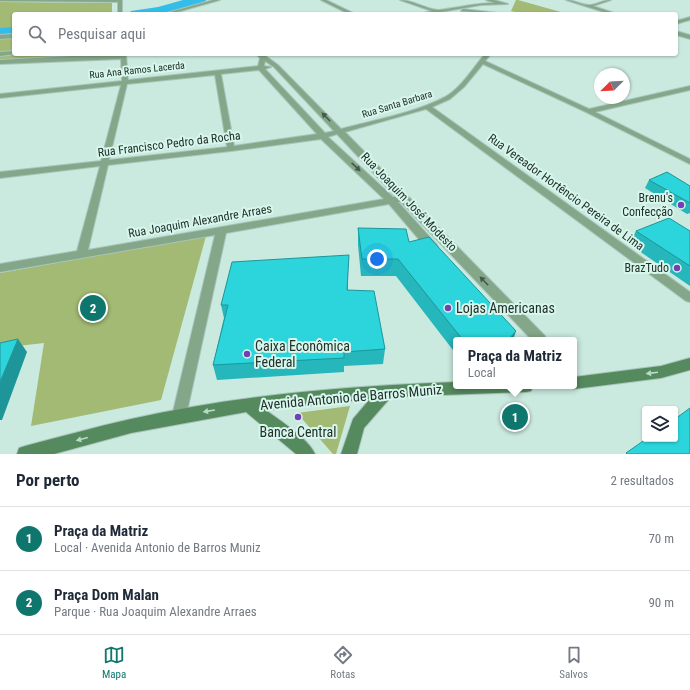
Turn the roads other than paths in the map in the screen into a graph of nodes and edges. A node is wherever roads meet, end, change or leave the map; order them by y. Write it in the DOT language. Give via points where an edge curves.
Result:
graph roads {
  1 [pos="0,0"];
  2 [pos="88,0"];
  3 [pos="120,0"];
  4 [pos="218,0"];
  5 [pos="324,0"];
  6 [pos="402,0"];
  7 [pos="488,0"];
  8 [pos="510,0"];
  9 [pos="568,0"];
  10 [pos="609,0"];
  11 [pos="506,4"];
  12 [pos="589,6"];
  13 [pos="449,10"];
  14 [pos="438,11"];
  15 [pos="120,12"];
  16 [pos="173,12"];
  17 [pos="349,12"];
  18 [pos="432,12"];
  19 [pos="474,12"];
  20 [pos="500,12"];
  21 [pos="608,12"];
  22 [pos="690,18"];
  23 [pos="678,22"];
  24 [pos="678,34"];
  25 [pos="12,36"];
  26 [pos="0,37"];
  27 [pos="690,37"];
  28 [pos="12,53"];
  29 [pos="0,54"];
  30 [pos="82,56"];
  31 [pos="123,56"];
  32 [pos="486,56"];
  33 [pos="96,58"];
  34 [pos="261,60"];
  35 [pos="0,62"];
  36 [pos="482,62"];
  37 [pos="276,66"];
  38 [pos="218,72"];
  39 [pos="124,82"];
  40 [pos="293,83"];
  41 [pos="278,86"];
  42 [pos="690,88"];
  43 [pos="0,96"];
  44 [pos="428,107"];
  45 [pos="588,111"];
  46 [pos="340,132"];
  47 [pos="323,136"];
  48 [pos="231,149"];
  49 [pos="690,162"];
  50 [pos="104,164"];
  51 [pos="0,175"];
  52 [pos="405,198"];
  53 [pos="392,201"];
  54 [pos="221,231"];
  55 [pos="437,253"];
  56 [pos="82,254"];
  57 [pos="0,268"];
  58 [pos="690,298"];
  59 [pos="537,337"];
  60 [pos="690,364"];
  61 [pos="577,380"];
  62 [pos="453,389"];
  63 [pos="387,391"];
  64 [pos="248,405"];
  65 [pos="178,416"];
  66 [pos="25,454"];
  67 [pos="307,454"];
  68 [pos="349,454"];
  1 -- 2 [label="street"];
  2 -- 3 [label="street"];
  3 -- 15 [label="street"];
  4 -- 16 [label="street"];
  5 -- 17 [label="street"];
  6 -- 14 [label="street"];
  7 -- 11 [label="street"];
  8 -- 11 [label="street"];
  9 -- 12 [label="street"];
  10 -- 12 [label="street"];
  11 -- 13 [label="street" via="481,4"];
  11 -- 20 [label="street"];
  12 -- 21 [label="street"];
  13 -- 14 [label="street"];
  13 -- 19 [label="street"];
  14 -- 18 [label="street"];
  22 -- 23 [label="street"];
  24 -- 27 [label="street"];
  25 -- 26 [label="street"];
  28 -- 29 [label="street"];
  30 -- 33 [label="street"];
  31 -- 33 [label="street"];
  31 -- 39 [label="street"];
  32 -- 36 [label="street, Rua Santa Barbara"];
  33 -- 35 [label="street"];
  34 -- 37 [label="street, Rua Ana Ramos Lacerda"];
  34 -- 38 [label="street, Rua Ana Ramos Lacerda"];
  34 -- 41 [label="street, Rua Joaquim José Modesto"];
  36 -- 44 [label="street, Rua Santa Barbara" via="448,98"];
  36 -- 45 [label="street"];
  37 -- 40 [label="street, Rua Joaquim José Modesto"];
  38 -- 39 [label="street, Rua Ana Ramos Lacerda"];
  38 -- 48 [label="street"];
  39 -- 43 [label="street, Rua Ana Ramos Lacerda"];
  39 -- 50 [label="street"];
  40 -- 41 [label="street"];
  46 -- 40 [label="street, Rua Joaquim José Modesto, one-way"];
  41 -- 47 [label="street, Rua Joaquim José Modesto"];
  42 -- 45 [label="street"];
  44 -- 46 [label="street, Rua Santa Barbara"];
  44 -- 58 [label="street, Rua Vereador Hortêncio Pereira de Lima"];
  45 -- 49 [label="street"];
  46 -- 47 [label="street, Rua Francisco Pedro da Rocha"];
  46 -- 52 [label="street, Rua Joaquim José Modesto"];
  47 -- 48 [label="street, Rua Francisco Pedro da Rocha"];
  47 -- 53 [label="street, Rua Joaquim José Modesto, one-way"];
  48 -- 50 [label="street, Rua Francisco Pedro da Rocha"];
  50 -- 51 [label="street, Rua Francisco Pedro da Rocha"];
  50 -- 56 [label="street"];
  52 -- 53 [label="street, Rua Joaquim Alexandre Arraes"];
  59 -- 52 [label="street, Rua Joaquim José Modesto, one-way"];
  53 -- 54 [label="street, Rua Joaquim Alexandre Arraes"];
  53 -- 55 [label="street, Rua Joaquim José Modesto"];
  54 -- 56 [label="street, Rua Joaquim Alexandre Arraes"];
  54 -- 65 [label="street"];
  56 -- 57 [label="street, Rua Joaquim Alexandre Arraes"];
  60 -- 61 [label="main road, one-way" via="661,372"];
  62 -- 63 [label="main road, Avenida Antonio de Barros Muniz"];
  63 -- 64 [label="main road, Avenida Antonio de Barros Muniz"];
  63 -- 68 [label="main road" via="358,424"];
  64 -- 65 [label="main road, Avenida Antonio de Barros Muniz, one-way"];
  64 -- 67 [label="main road"];
  65 -- 66 [label="main road, Avenida Antonio de Barros Muniz, one-way"];
}
